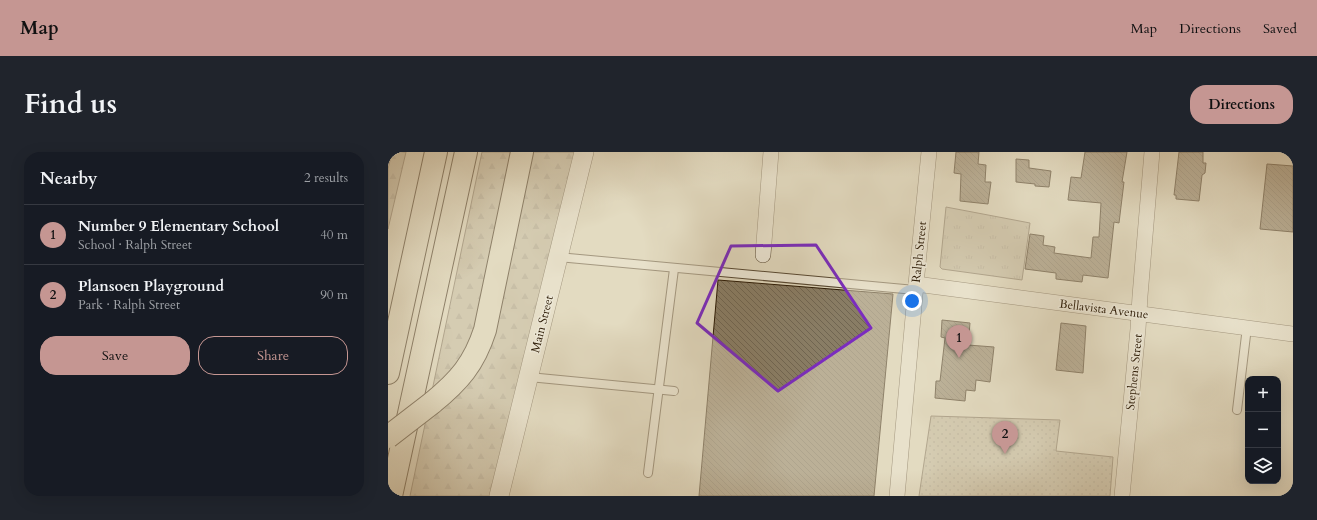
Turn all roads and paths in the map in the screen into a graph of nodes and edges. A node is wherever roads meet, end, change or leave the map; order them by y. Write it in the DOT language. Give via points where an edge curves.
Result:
graph roads {
  1 [pos="436,152"];
  2 [pos="466,152"];
  3 [pos="522,152"];
  4 [pos="584,152"];
  5 [pos="771,152"];
  6 [pos="929,152"];
  7 [pos="1152,152"];
  8 [pos="763,256"];
  9 [pos="558,257"];
  10 [pos="674,268"];
  11 [pos="916,287"];
  12 [pos="1138,313"];
  13 [pos="1247,327"];
  14 [pos="1293,334"];
  15 [pos="388,373"];
  16 [pos="529,377"];
  17 [pos="658,389"];
  18 [pos="674,390"];
  19 [pos="1237,410"];
  20 [pos="388,437"];
  21 [pos="648,474"];
  22 [pos="391,496"];
  23 [pos="499,496"];
  24 [pos="897,496"];
  25 [pos="1122,496"];
  1 -- 15 [label="highway"];
  2 -- 22 [label="highway"];
  3 -- 20 [label="highway, bridge" via="485,330 479,348 461,377 447,391"];
  4 -- 9 [label="street, Main Street"];
  5 -- 8 [label="street"];
  6 -- 11 [label="street, Ralph Street"];
  7 -- 12 [label="street, Stephens Street"];
  9 -- 10 [label="lane"];
  9 -- 16 [label="street, Main Street"];
  10 -- 11 [label="lane"];
  10 -- 17 [label="lane"];
  11 -- 12 [label="street, Bellavista Avenue"];
  11 -- 24 [label="street, Ralph Street"];
  12 -- 13 [label="street, Bellavista Avenue"];
  12 -- 25 [label="street, Stephens Street" via="1138,337"];
  13 -- 14 [label="street, Bellavista Avenue"];
  13 -- 19 [label="lane"];
  16 -- 17 [label="lane"];
  16 -- 23 [label="street, Main Street"];
  17 -- 18 [label="lane"];
  17 -- 21 [label="lane"];
}
